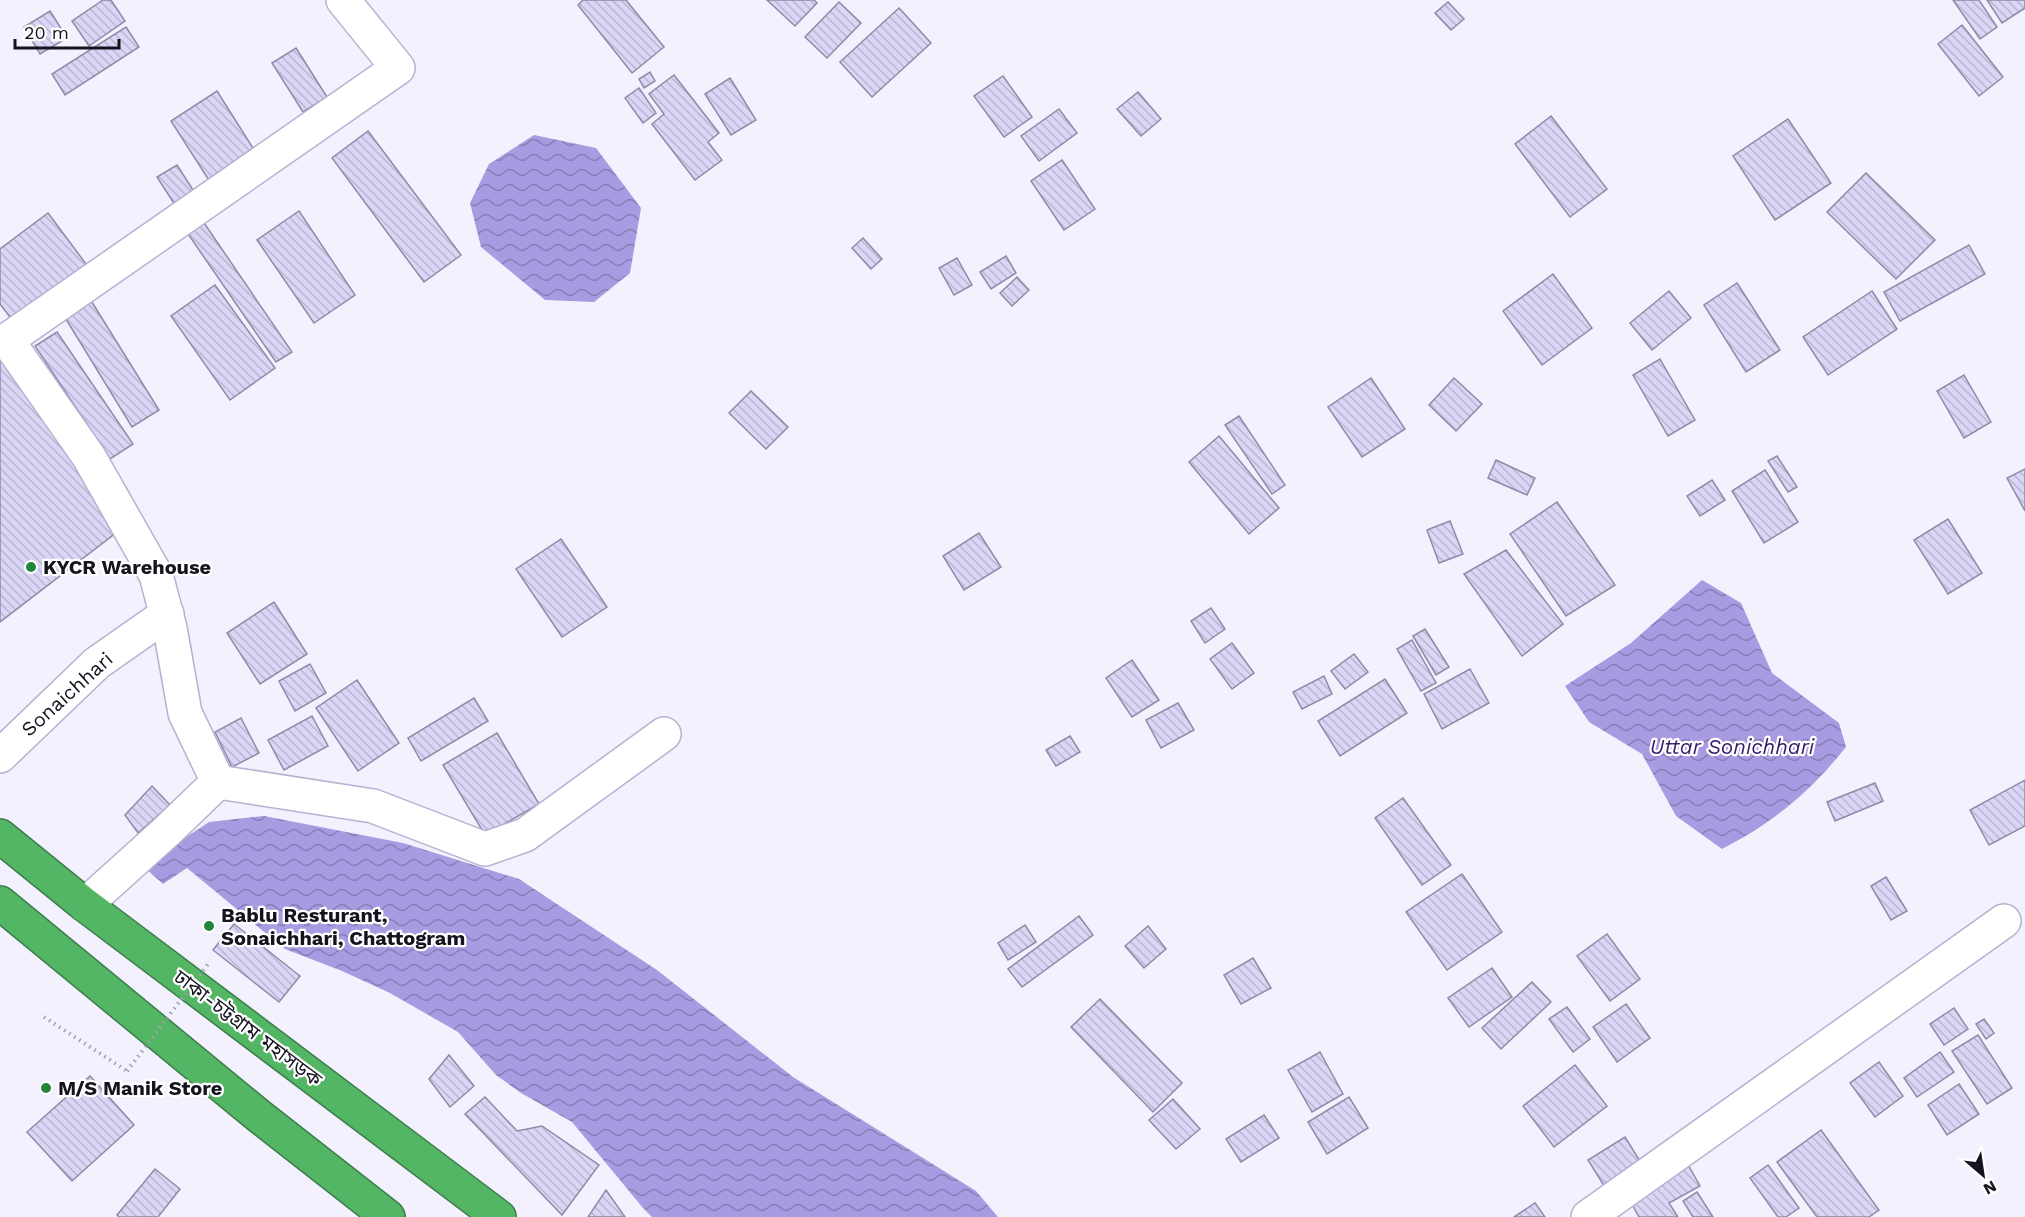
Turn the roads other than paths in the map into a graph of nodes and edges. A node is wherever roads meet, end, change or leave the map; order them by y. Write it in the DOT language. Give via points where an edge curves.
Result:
graph roads {
  1 [pos="343,0"];
  2 [pos="167,614"];
  3 [pos="664,734"];
  4 [pos="0,756"];
  5 [pos="218,782"];
  6 [pos="0,836"];
  7 [pos="0,903"];
  8 [pos="85,905"];
  9 [pos="2004,921"];
  10 [pos="388,1217"];
  11 [pos="499,1217"];
  12 [pos="1588,1217"];
  1 -- 2 [label="street" via="398,68 7,340 89,458 156,575"];
  2 -- 4 [label="street, Sonaichhari" via="97,663"];
  2 -- 5 [label="street" via="185,713"];
  3 -- 5 [label="street" via="525,835 485,849 374,806"];
  5 -- 8 [label="street"];
  6 -- 8 [label="highway, ঢাকা-চট্টগ্রাম মহাসড়ক"];
  7 -- 10 [label="highway"];
  8 -- 11 [label="highway, ঢাকা-চট্টগ্রাম মহাসড়ক"];
  9 -- 12 [label="street"];
}
